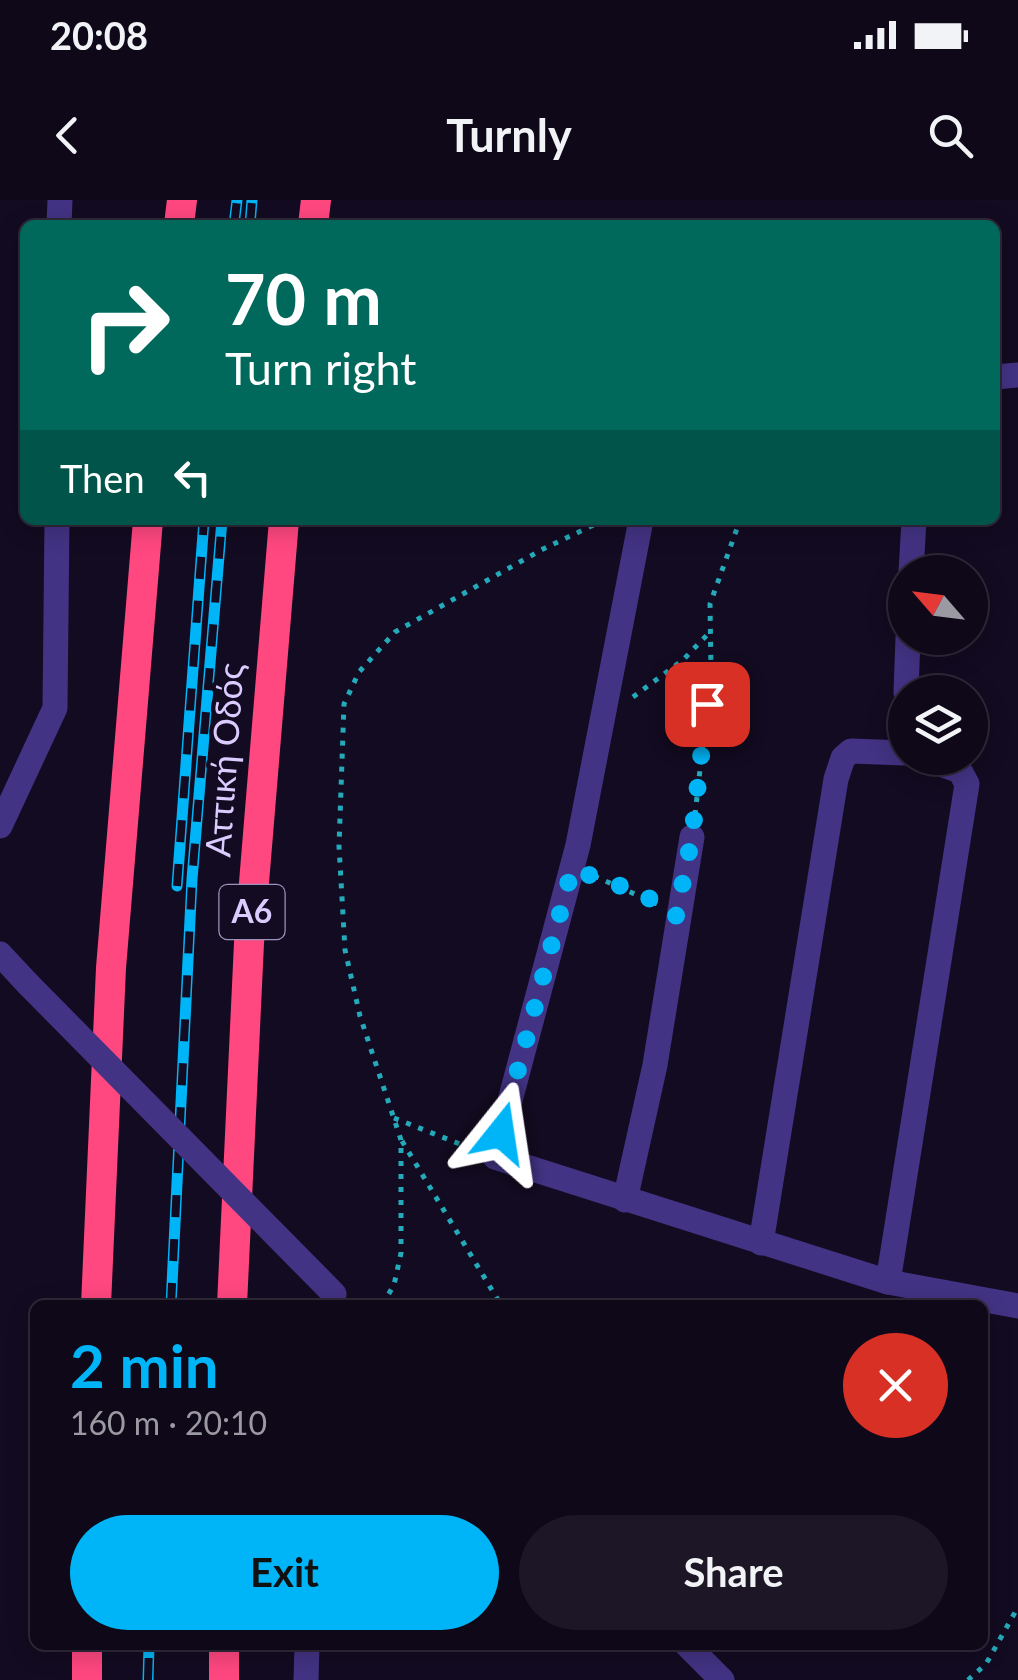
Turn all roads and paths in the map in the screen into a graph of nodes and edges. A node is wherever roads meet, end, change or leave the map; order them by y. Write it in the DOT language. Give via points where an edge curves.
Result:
graph roads {
  1 [pos="58,525"];
  2 [pos="148,525"];
  3 [pos="284,525"];
  4 [pos="593,525"];
  5 [pos="641,525"];
  6 [pos="738,525"];
  7 [pos="914,525"];
  8 [pos="912,555"];
  9 [pos="707,635"];
  10 [pos="606,716"];
  11 [pos="888,752"];
  12 [pos="962,775"];
  13 [pos="26,779"];
  14 [pos="0,804"];
  15 [pos="0,826"];
  16 [pos="692,837"];
  17 [pos="572,869"];
  18 [pos="676,916"];
  19 [pos="0,954"];
  20 [pos="394,1118"];
  21 [pos="401,1140"];
  22 [pos="495,1157"];
  23 [pos="625,1200"];
  24 [pos="760,1243"];
  25 [pos="888,1282"];
  26 [pos="1017,1298"];
  27 [pos="340,1299"];
  28 [pos="96,1300"];
  29 [pos="232,1300"];
  30 [pos="385,1300"];
  31 [pos="498,1300"];
  32 [pos="1018,1608"];
  33 [pos="87,1650"];
  34 [pos="224,1650"];
  35 [pos="308,1650"];
  36 [pos="691,1650"];
  37 [pos="87,1680"];
  38 [pos="224,1680"];
  39 [pos="306,1680"];
  40 [pos="722,1680"];
  41 [pos="968,1680"];
  1 -- 13 [label="street" via="55,708"];
  2 -- 28 [label="highway" via="111,968"];
  3 -- 29 [label="highway, Αττική Οδός / Α6" via="249,942"];
  4 -- 20 [label="path" via="394,632 359,672 344,704 339,846 345,950"];
  5 -- 10 [label="street"];
  6 -- 9 [label="path" via="710,604"];
  7 -- 8 [label="street"];
  9 -- 10 [label="path"];
  9 -- 16 [label="path" via="711,670"];
  10 -- 17 [label="street"];
  11 -- 24 [label="street" via="850,751 836,780"];
  12 -- 25 [label="street" via="967,784"];
  13 -- 14 [label="street"];
  13 -- 15 [label="street"];
  16 -- 18 [label="street"];
  17 -- 18 [label="path" via="641,893"];
  17 -- 22 [label="street"];
  18 -- 23 [label="street" via="656,1064"];
  19 -- 27 [label="street, bridge"];
  20 -- 21 [label="path"];
  20 -- 22 [label="path"];
  21 -- 30 [label="path" via="401,1253"];
  21 -- 31 [label="path"];
  22 -- 23 [label="street"];
  23 -- 24 [label="street"];
  24 -- 25 [label="street"];
  25 -- 26 [label="street"];
  32 -- 41 [label="path" via="986,1664"];
  33 -- 37 [label="highway"];
  34 -- 38 [label="highway"];
  35 -- 39 [label="street"];
  36 -- 40 [label="street"];
}
